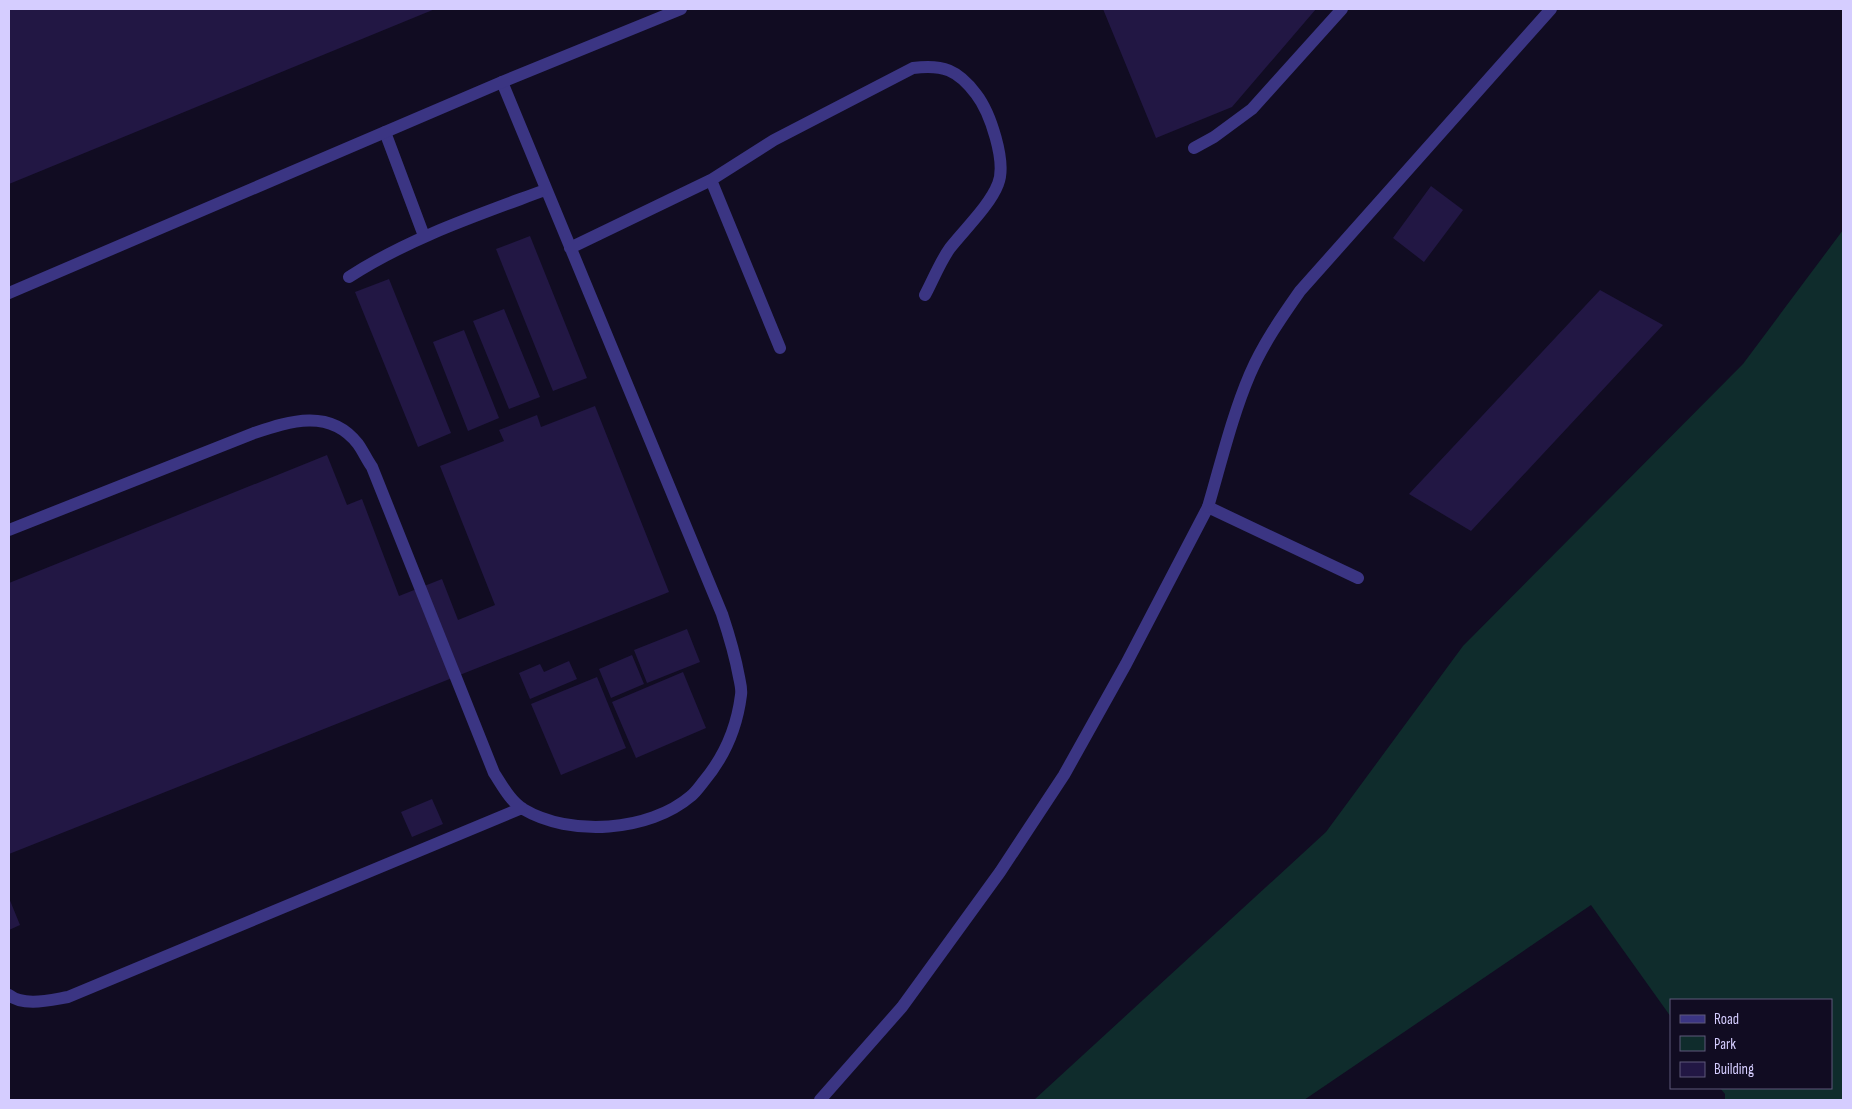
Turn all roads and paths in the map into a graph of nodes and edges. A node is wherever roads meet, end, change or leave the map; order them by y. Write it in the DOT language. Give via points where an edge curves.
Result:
graph roads {
  1 [pos="681,9"];
  2 [pos="1342,9"];
  3 [pos="1551,9"];
  4 [pos="502,82"];
  5 [pos="385,132"];
  6 [pos="1194,148"];
  7 [pos="711,180"];
  8 [pos="545,190"];
  9 [pos="424,236"];
  10 [pos="570,248"];
  11 [pos="349,278"];
  12 [pos="9,293"];
  13 [pos="925,295"];
  14 [pos="780,348"];
  15 [pos="1208,507"];
  16 [pos="9,530"];
  17 [pos="1358,578"];
  18 [pos="522,808"];
  19 [pos="9,995"];
  20 [pos="820,1100"];
  1 -- 4 [label="street"];
  2 -- 6 [label="street" via="1252,109"];
  3 -- 15 [label="street" via="1300,291 1272,332 1250,374"];
  4 -- 5 [label="street"];
  4 -- 8 [label="street"];
  5 -- 9 [label="street"];
  5 -- 12 [label="street"];
  7 -- 10 [label="street"];
  7 -- 13 [label="street" via="774,140 914,68 943,67 960,76 983,103 995,131 999,182 992,196 948,250"];
  7 -- 14 [label="street"];
  8 -- 9 [label="street"];
  8 -- 10 [label="street"];
  9 -- 11 [label="street"];
  10 -- 18 [label="street" via="722,614 735,653 741,694 731,736 716,766 692,796 660,816 620,827 584,827 551,820"];
  15 -- 17 [label="street"];
  15 -- 20 [label="street" via="1064,775 1000,872 902,1007"];
  16 -- 18 [label="street" via="282,423 314,419 341,427 358,443 372,468 490,766"];
  18 -- 19 [label="street" via="68,997 43,1002 15,1000"];
}
